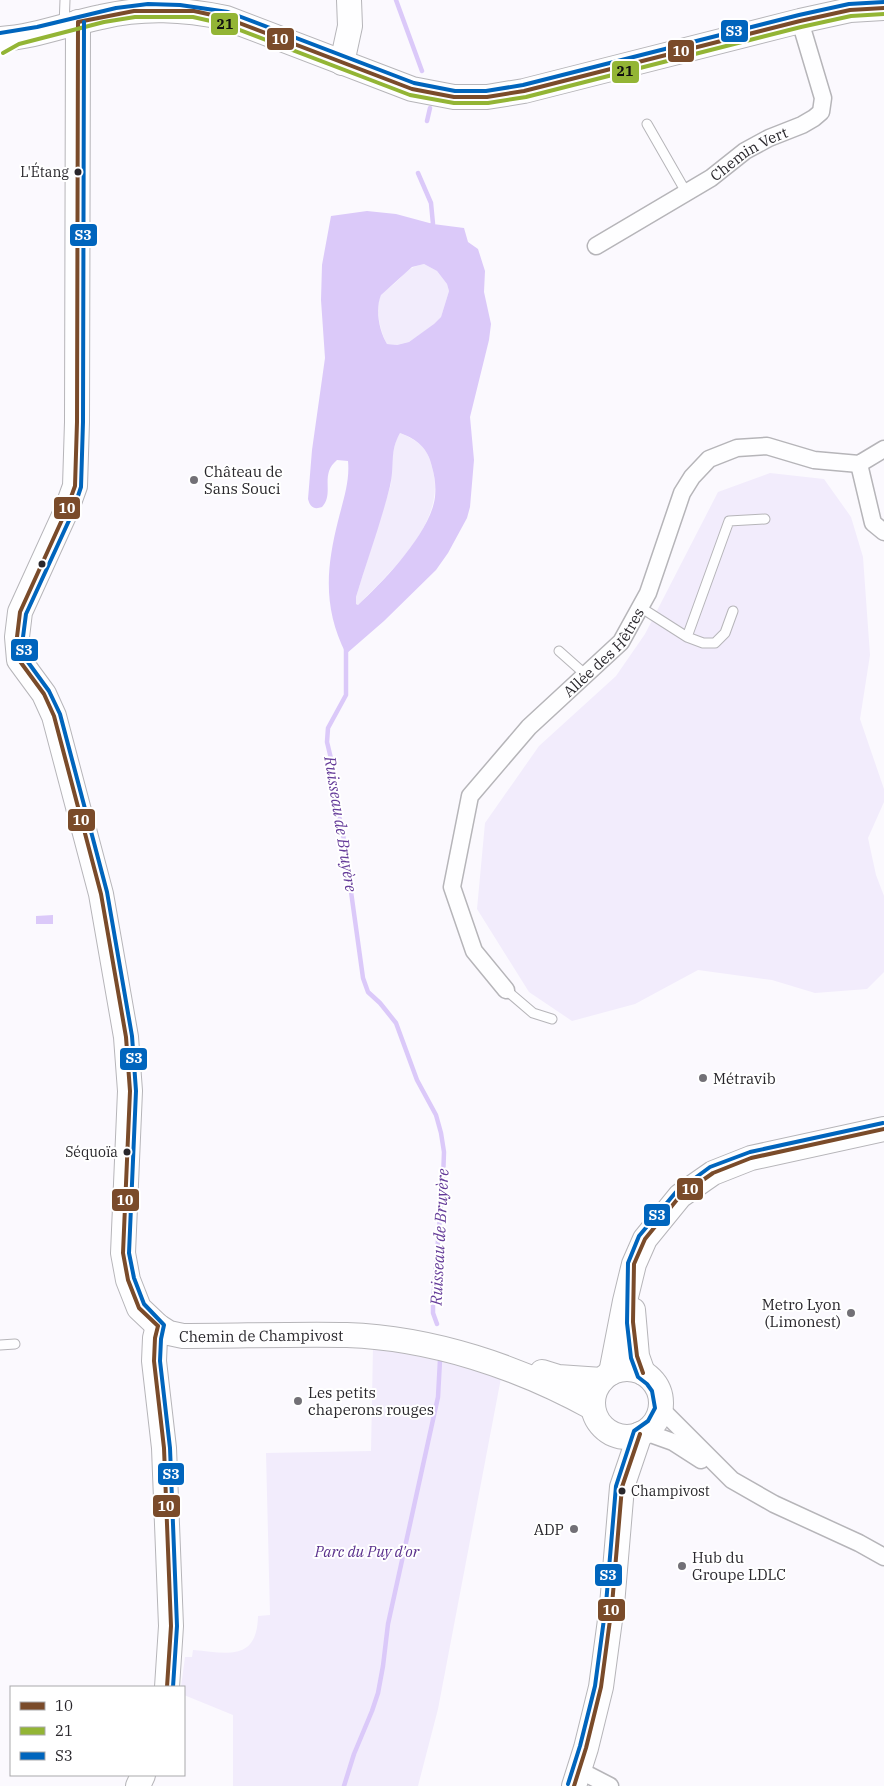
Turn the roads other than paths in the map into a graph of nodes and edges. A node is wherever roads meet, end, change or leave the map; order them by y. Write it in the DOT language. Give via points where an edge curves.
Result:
graph roads {
  1 [pos="65,0"];
  2 [pos="349,0"];
  3 [pos="884,8"];
  4 [pos="800,21"];
  5 [pos="71,24"];
  6 [pos="6,41"];
  7 [pos="342,63"];
  8 [pos="646,124"];
  9 [pos="686,192"];
  10 [pos="596,246"];
  11 [pos="884,449"];
  12 [pos="859,464"];
  13 [pos="765,519"];
  14 [pos="884,532"];
  15 [pos="640,607"];
  16 [pos="733,611"];
  17 [pos="687,637"];
  18 [pos="559,651"];
  19 [pos="586,675"];
  20 [pos="506,990"];
  21 [pos="552,1019"];
  22 [pos="884,1129"];
  23 [pos="634,1264"];
  24 [pos="158,1326"];
  25 [pos="15,1344"];
  26 [pos="0,1345"];
  27 [pos="489,1362"];
  28 [pos="643,1373"];
  29 [pos="607,1376"];
  30 [pos="593,1408"];
  31 [pos="661,1410"];
  32 [pos="608,1431"];
  33 [pos="643,1433"];
  34 [pos="732,1480"];
  35 [pos="622,1487"];
  36 [pos="884,1557"];
  37 [pos="167,1686"];
  38 [pos="576,1778"];
  39 [pos="610,1786"];
  1 -- 5 [label="lane"];
  2 -- 7 [label="street" via="350,26"];
  3 -- 4 [label="street" via="850,10"];
  4 -- 7 [label="street" via="524,91 487,97 454,97 412,89"];
  4 -- 9 [label="street, Chemin Vert" via="823,98 821,112 745,151 725,168"];
  5 -- 6 [label="street"];
  5 -- 7 [label="street" via="134,11 194,12 226,18"];
  5 -- 24 [label="street, Chemin de Champivost" via="77,422 75,486 20,612 17,637 19,660 44,694 54,716 101,894 126,1037 130,1091 123,1253 128,1280 139,1308"];
  8 -- 9 [label="lane"];
  9 -- 10 [label="street, Chemin Vert"];
  11 -- 12 [label="street"];
  12 -- 14 [label="street" via="873,523"];
  12 -- 15 [label="street, Allée des Hêtres" via="814,460 767,446 737,448 709,459 692,476 682,493 648,593"];
  13 -- 17 [label="lane" via="728,521"];
  15 -- 17 [label="lane"];
  15 -- 19 [label="street, Allée des Hêtres" via="621,642"];
  16 -- 17 [label="lane" via="725,633 715,643"];
  18 -- 19 [label="lane"];
  19 -- 20 [label="street, Allée des Hêtres" via="529,727 470,796 452,887 474,951"];
  20 -- 21 [label="lane" via="533,1012"];
  22 -- 23 [label="street" via="751,1158 713,1173 680,1196 645,1239"];
  23 -- 28 [label="street" via="632,1322"];
  23 -- 29 [label="street"];
  24 -- 27 [label="street, Chemin de Champivost" via="183,1336 347,1335 387,1339"];
  24 -- 37 [label="street" via="154,1361 164,1448 171,1626"];
  25 -- 26 [label="lane"];
  27 -- 29 [label="street, Chemin de Champivost" via="512,1364 558,1377"];
  27 -- 30 [label="street, Chemin de Champivost" via="566,1393"];
  28 -- 29 [label="street" via="622,1369"];
  28 -- 31 [label="street" via="658,1388"];
  29 -- 30 [label="street" via="596,1388"];
  30 -- 32 [label="street" via="601,1425"];
  31 -- 33 [label="street" via="658,1418"];
  31 -- 34 [label="street"];
  32 -- 33 [label="street" via="629,1437"];
  32 -- 35 [label="street"];
  33 -- 34 [label="street" via="674,1443"];
  33 -- 35 [label="street"];
  34 -- 36 [label="street"];
  35 -- 38 [label="street" via="601,1687"];
  38 -- 39 [label="street"];
}
